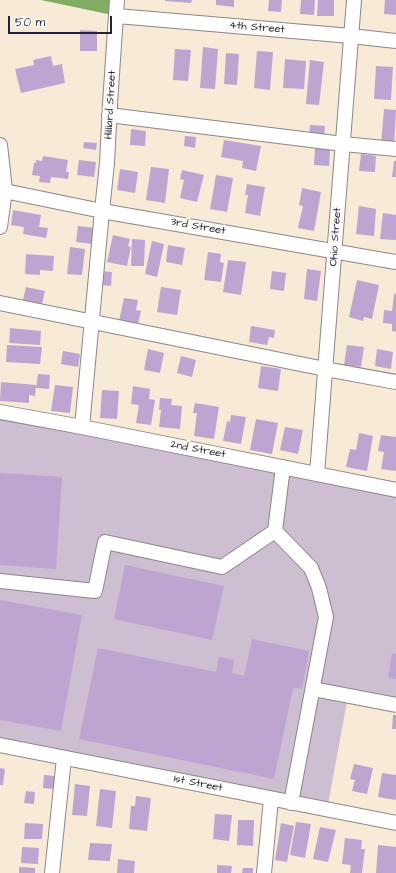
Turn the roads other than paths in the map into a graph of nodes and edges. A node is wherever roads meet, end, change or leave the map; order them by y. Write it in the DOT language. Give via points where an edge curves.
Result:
graph roads {
  1 [pos="117,0"];
  2 [pos="354,0"];
  3 [pos="117,16"];
  4 [pos="351,36"];
  5 [pos="396,41"];
  6 [pos="109,115"];
  7 [pos="343,144"];
  8 [pos="0,145"];
  9 [pos="396,149"];
  10 [pos="2,190"];
  11 [pos="102,210"];
  12 [pos="0,227"];
  13 [pos="335,251"];
  14 [pos="396,262"];
  15 [pos="0,303"];
  16 [pos="92,322"];
  17 [pos="325,369"];
  18 [pos="396,382"];
  19 [pos="0,412"];
  20 [pos="82,427"];
  21 [pos="283,467"];
  22 [pos="318,474"];
  23 [pos="396,490"];
  24 [pos="274,531"];
  25 [pos="0,581"];
  26 [pos="313,689"];
  27 [pos="396,705"];
  28 [pos="0,745"];
  29 [pos="64,758"];
  30 [pos="271,799"];
  31 [pos="291,803"];
  32 [pos="396,823"];
  33 [pos="52,873"];
  34 [pos="56,873"];
  35 [pos="264,873"];
  1 -- 3 [label="street, Hilliard Street"];
  2 -- 4 [label="street, Ohio Street"];
  3 -- 4 [label="street, 4th Street"];
  3 -- 6 [label="street, Hilliard Street"];
  4 -- 5 [label="street, 4th Street"];
  4 -- 7 [label="street, Ohio Street"];
  6 -- 7 [label="street"];
  6 -- 11 [label="street, Hilliard Street"];
  7 -- 9 [label="street"];
  7 -- 13 [label="street, Ohio Street"];
  8 -- 10 [label="street"];
  10 -- 11 [label="street, 3rd Street"];
  10 -- 12 [label="street"];
  11 -- 13 [label="street, 3rd Street"];
  11 -- 16 [label="street, Hilliard Street"];
  13 -- 14 [label="street, 3rd Street"];
  13 -- 17 [label="street, Ohio Street"];
  15 -- 16 [label="street"];
  16 -- 17 [label="street"];
  16 -- 20 [label="street, Hilliard Street"];
  17 -- 18 [label="street"];
  17 -- 22 [label="street, Ohio Street"];
  19 -- 20 [label="street, 2nd Street"];
  20 -- 21 [label="street, 2nd Street"];
  21 -- 22 [label="street, 2nd Street"];
  21 -- 24 [label="street"];
  22 -- 23 [label="street, 2nd Street"];
  24 -- 25 [label="street" via="222,567 105,542 94,591"];
  24 -- 26 [label="street" via="311,568 319,588 326,617"];
  26 -- 27 [label="street"];
  26 -- 31 [label="street"];
  28 -- 29 [label="street, 1st Street"];
  29 -- 30 [label="street, 1st Street"];
  29 -- 33 [label="street"];
  30 -- 31 [label="street, 1st Street"];
  30 -- 35 [label="street"];
  31 -- 32 [label="street, 1st Street"];
  33 -- 34 [label="street"];
}
